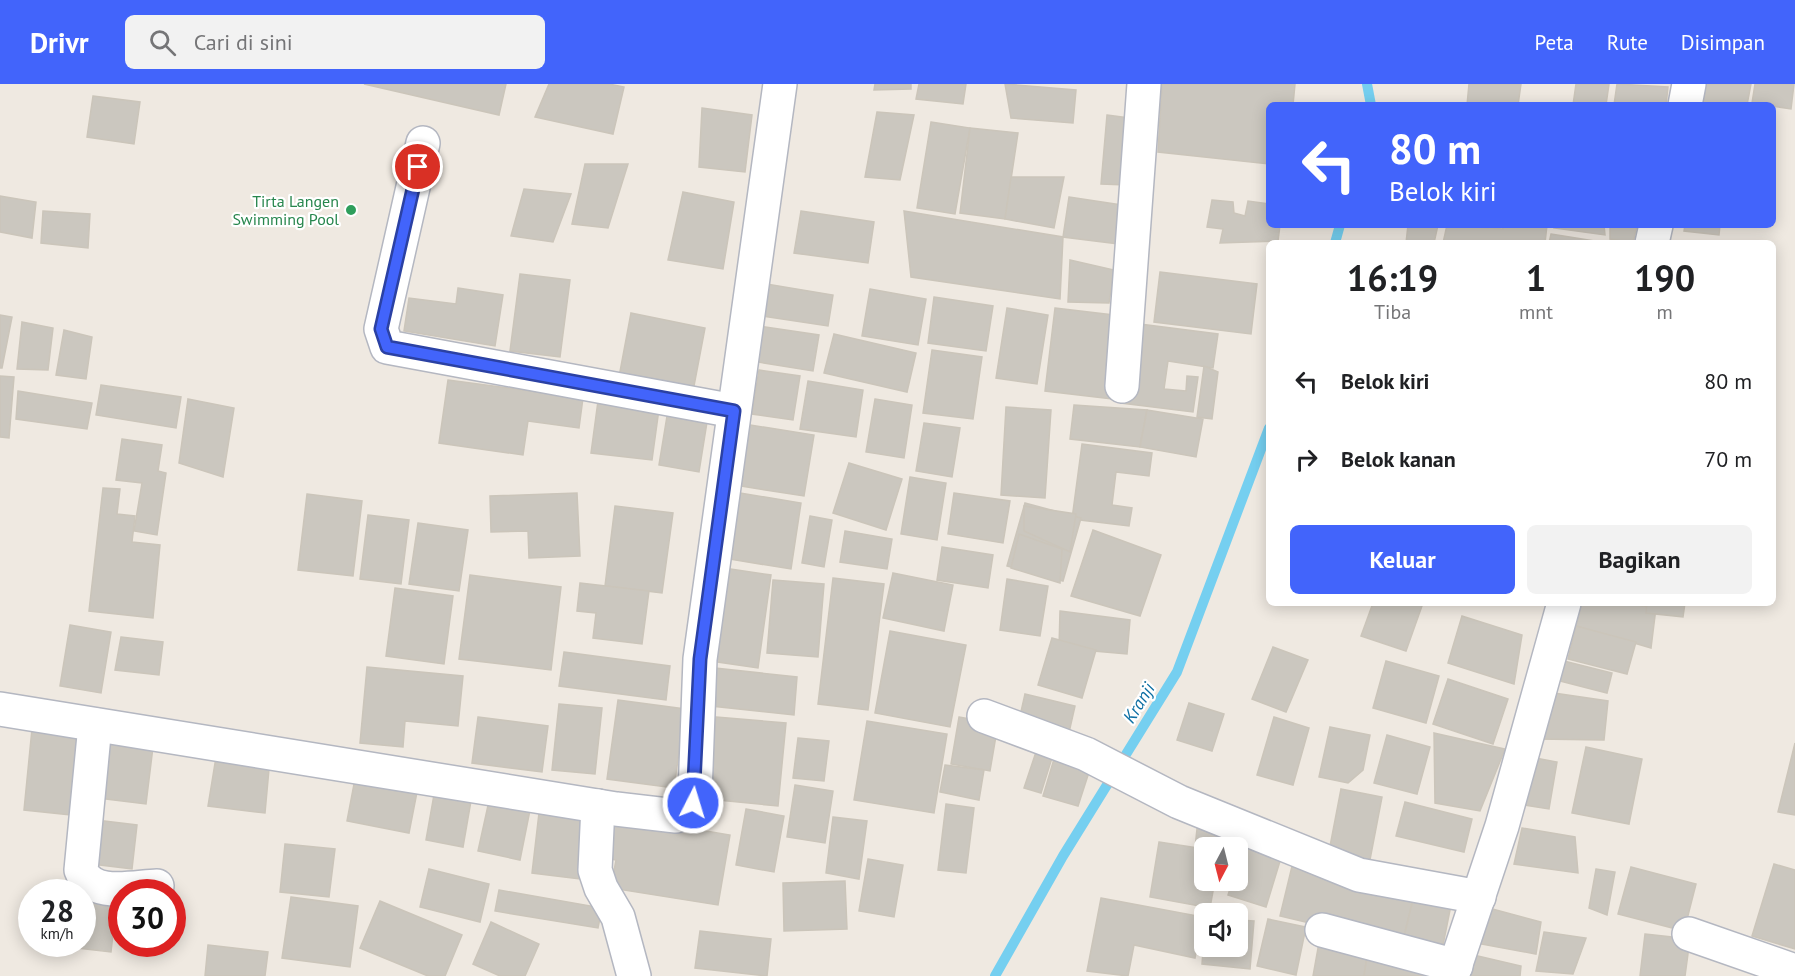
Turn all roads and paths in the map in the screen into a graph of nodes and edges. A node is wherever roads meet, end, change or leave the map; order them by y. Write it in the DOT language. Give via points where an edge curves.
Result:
graph roads {
  1 [pos="780,84"];
  2 [pos="1144,84"];
  3 [pos="1689,84"];
  4 [pos="1685,102"];
  5 [pos="423,143"];
  6 [pos="1122,386"];
  7 [pos="734,411"];
  8 [pos="1563,606"];
  9 [pos="0,709"];
  10 [pos="984,716"];
  11 [pos="95,725"];
  12 [pos="598,806"];
  13 [pos="108,888"];
  14 [pos="1479,897"];
  15 [pos="1322,930"];
  16 [pos="1689,934"];
  17 [pos="1454,971"];
  18 [pos="1795,971"];
  19 [pos="634,976"];
  1 -- 7 [label="street"];
  2 -- 6 [label="street"];
  3 -- 4 [label="street"];
  5 -- 7 [label="street" via="381,329 387,347"];
  7 -- 12 [label="street" via="700,659 693,803 676,816"];
  8 -- 14 [label="street"];
  9 -- 11 [label="street"];
  10 -- 14 [label="street" via="1086,754 1179,802 1359,875"];
  11 -- 12 [label="street"];
  11 -- 13 [label="street" via="81,870 84,878"];
  12 -- 19 [label="street" via="595,870 618,916"];
  14 -- 17 [label="street"];
  15 -- 17 [label="street"];
  16 -- 18 [label="street"];
}
